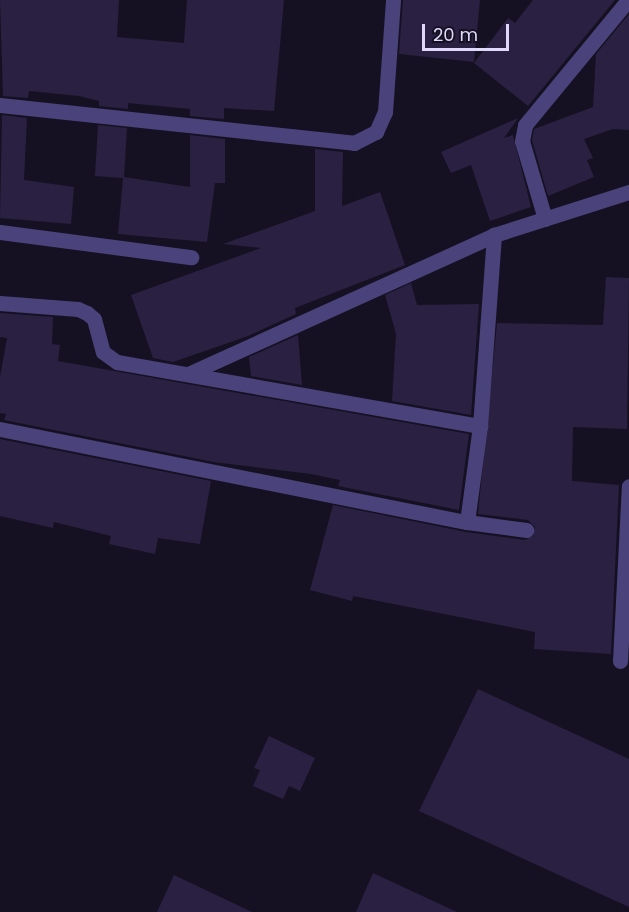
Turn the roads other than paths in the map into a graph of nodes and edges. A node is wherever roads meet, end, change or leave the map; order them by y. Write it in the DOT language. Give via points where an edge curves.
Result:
graph roads {
  1 [pos="393,0"];
  2 [pos="628,0"];
  3 [pos="0,105"];
  4 [pos="629,192"];
  5 [pos="545,219"];
  6 [pos="0,232"];
  7 [pos="494,235"];
  8 [pos="191,257"];
  9 [pos="0,303"];
  10 [pos="188,374"];
  11 [pos="480,426"];
  12 [pos="0,429"];
  13 [pos="629,486"];
  14 [pos="468,522"];
  15 [pos="526,530"];
  16 [pos="620,661"];
  1 -- 3 [label="street" via="385,112 376,132 354,143"];
  2 -- 5 [label="street" via="525,125 522,141"];
  4 -- 5 [label="street"];
  5 -- 7 [label="street"];
  6 -- 8 [label="street"];
  7 -- 10 [label="street"];
  7 -- 11 [label="street"];
  9 -- 10 [label="street" via="78,309 94,319 104,352 110,358"];
  10 -- 11 [label="street"];
  11 -- 14 [label="street"];
  12 -- 14 [label="street"];
  13 -- 16 [label="street"];
  14 -- 15 [label="street"];
}
